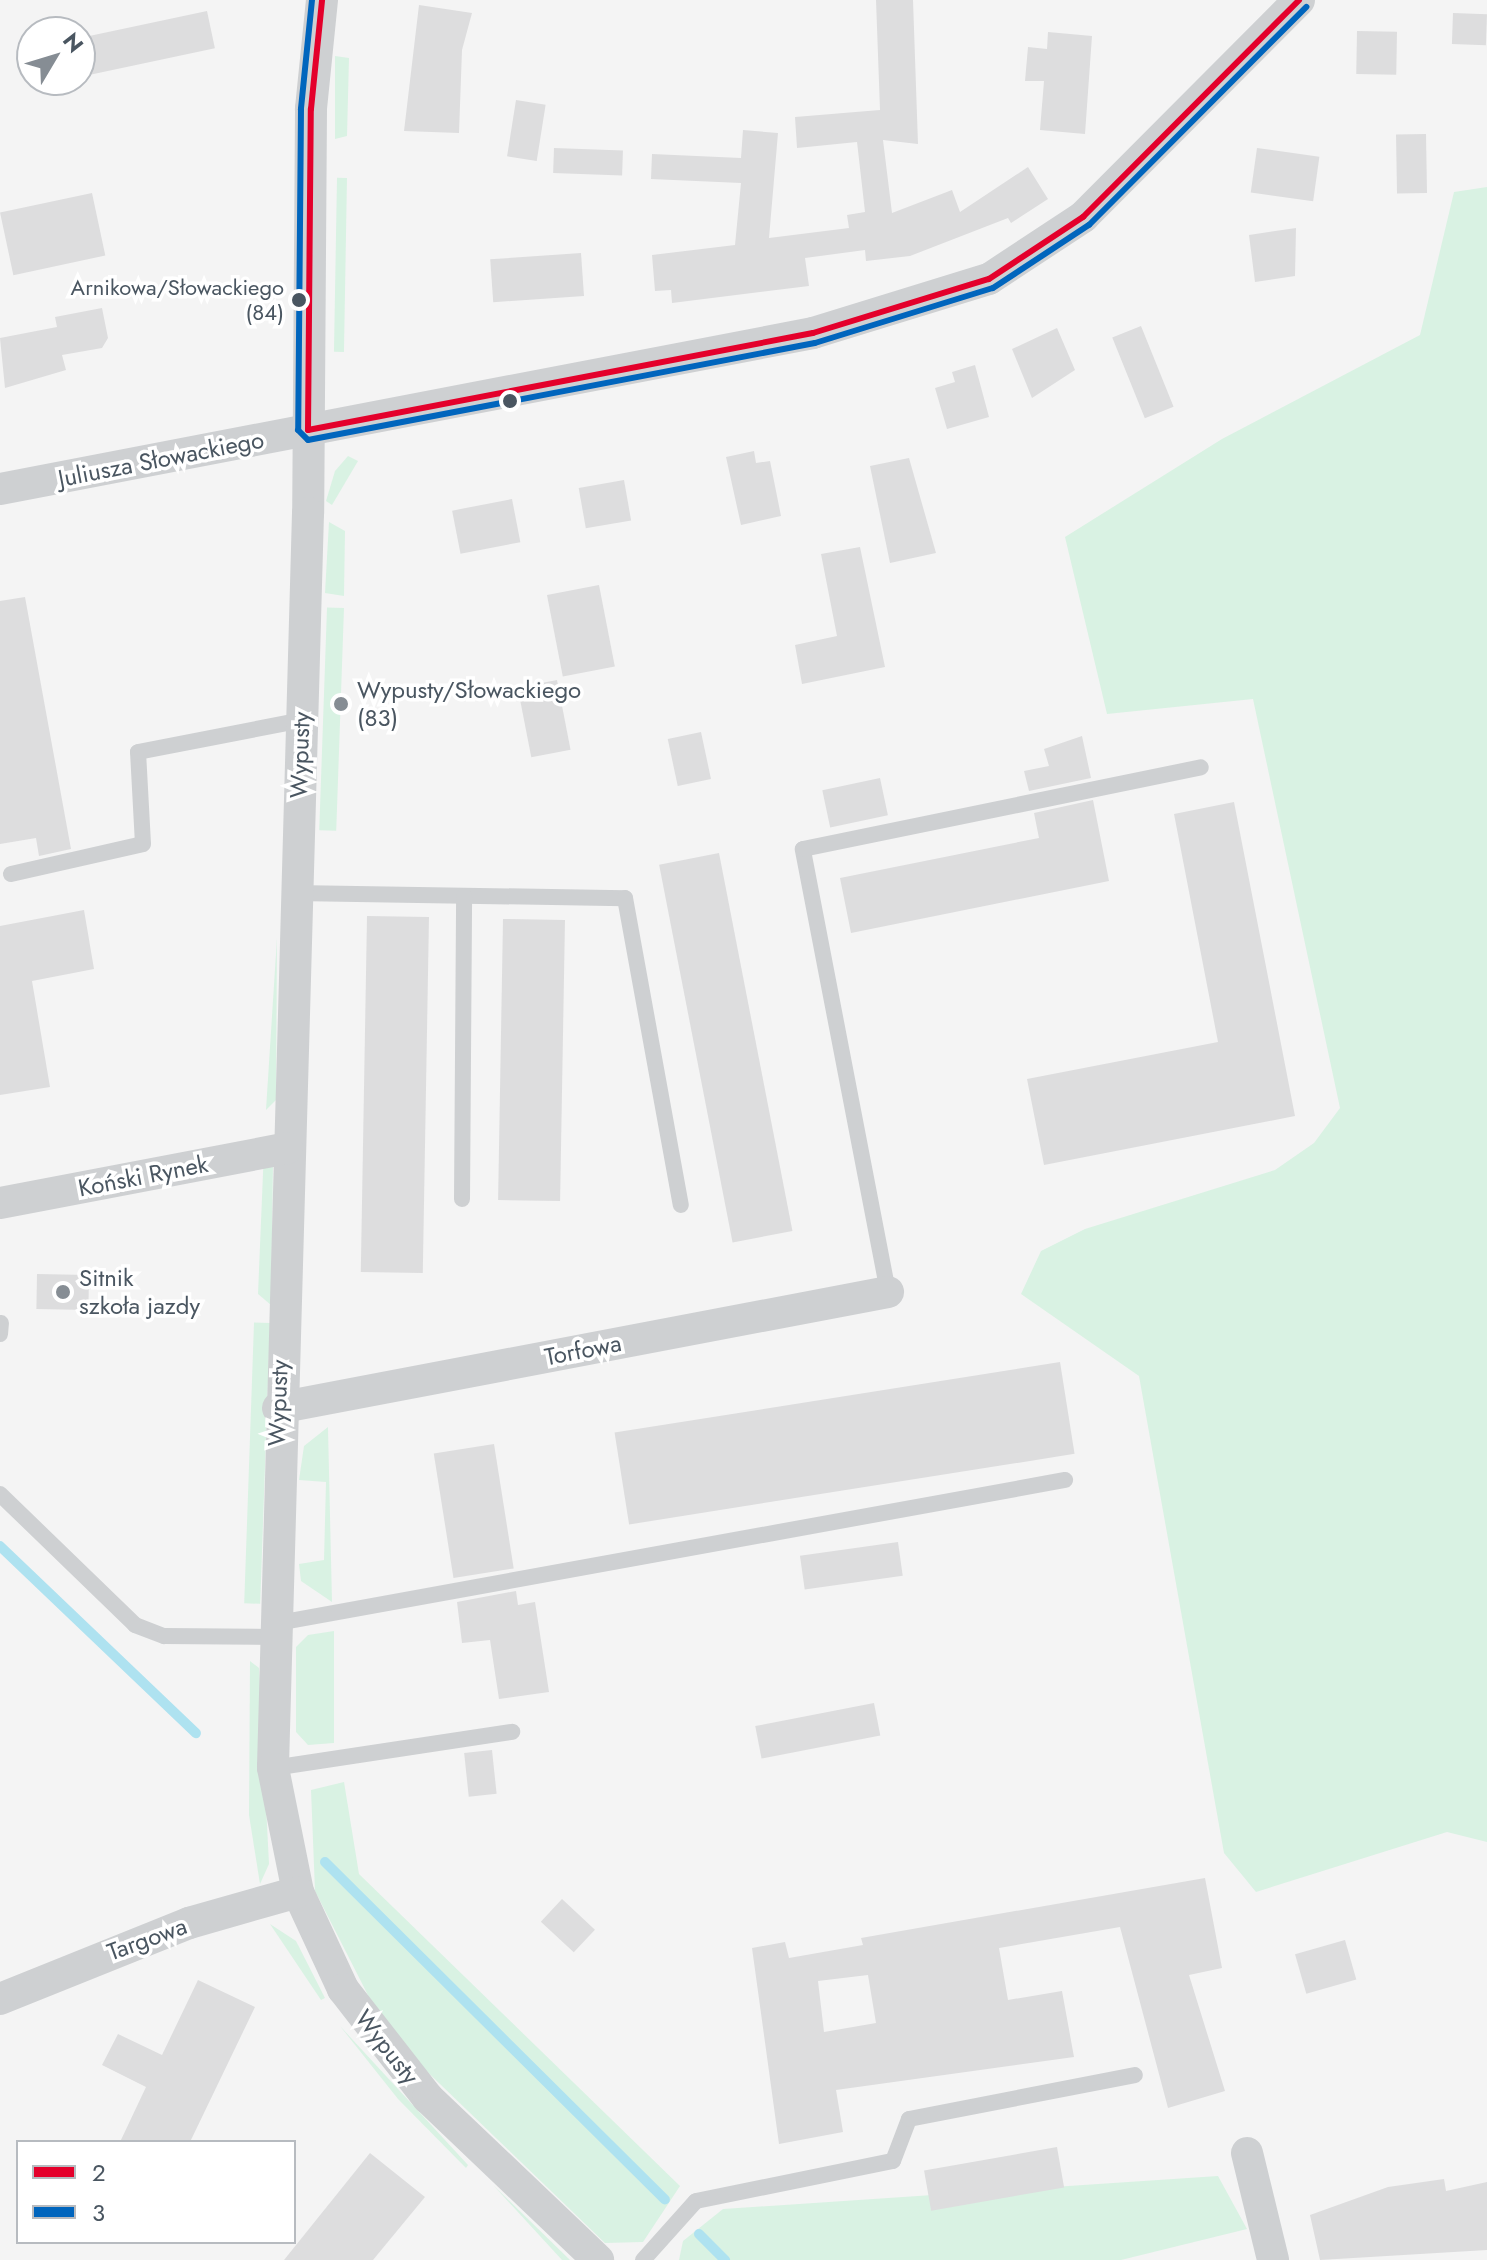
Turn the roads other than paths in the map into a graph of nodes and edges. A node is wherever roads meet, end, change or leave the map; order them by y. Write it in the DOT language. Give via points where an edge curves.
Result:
graph roads {
  1 [pos="322,0"];
  2 [pos="1299,0"];
  3 [pos="308,430"];
  4 [pos="0,489"];
  5 [pos="302,720"];
  6 [pos="1201,767"];
  7 [pos="11,874"];
  8 [pos="295,893"];
  9 [pos="464,896"];
  10 [pos="287,1148"];
  11 [pos="462,1199"];
  12 [pos="0,1203"];
  13 [pos="681,1205"];
  14 [pos="888,1292"];
  15 [pos="1,1323"];
  16 [pos="0,1334"];
  17 [pos="278,1408"];
  18 [pos="1065,1480"];
  19 [pos="0,1494"];
  20 [pos="278,1630"];
  21 [pos="512,1732"];
  22 [pos="273,1768"];
  23 [pos="298,1892"];
  24 [pos="0,1999"];
  25 [pos="1135,2075"];
  26 [pos="1247,2153"];
  27 [pos="598,2260"];
  28 [pos="643,2260"];
  29 [pos="1273,2260"];
  1 -- 3 [label="street, Wypusty" via="311,109"];
  2 -- 3 [label="street, Juliusza Słowackiego" via="1083,217 989,279 813,333"];
  3 -- 4 [label="street, Juliusza Słowackiego"];
  3 -- 5 [label="street, Wypusty"];
  5 -- 7 [label="lane" via="138,752 143,844"];
  5 -- 8 [label="street, Wypusty"];
  6 -- 14 [label="lane" via="803,849"];
  8 -- 9 [label="lane"];
  8 -- 10 [label="street, Wypusty"];
  9 -- 11 [label="lane"];
  9 -- 13 [label="lane" via="625,898"];
  10 -- 12 [label="street, Koński Rynek"];
  10 -- 17 [label="street, Wypusty"];
  14 -- 17 [label="street, Torfowa"];
  15 -- 16 [label="lane"];
  17 -- 20 [label="street, Wypusty"];
  18 -- 20 [label="lane"];
  19 -- 20 [label="lane" via="135,1625 164,1636"];
  20 -- 22 [label="street, Wypusty"];
  21 -- 22 [label="lane"];
  22 -- 23 [label="street, Wypusty"];
  23 -- 24 [label="street, Targowa" via="189,1923"];
  23 -- 27 [label="street, Wypusty" via="343,1989 379,2040 428,2098"];
  25 -- 28 [label="lane" via="909,2119 893,2161 696,2201"];
  26 -- 29 [label="street"];
}
